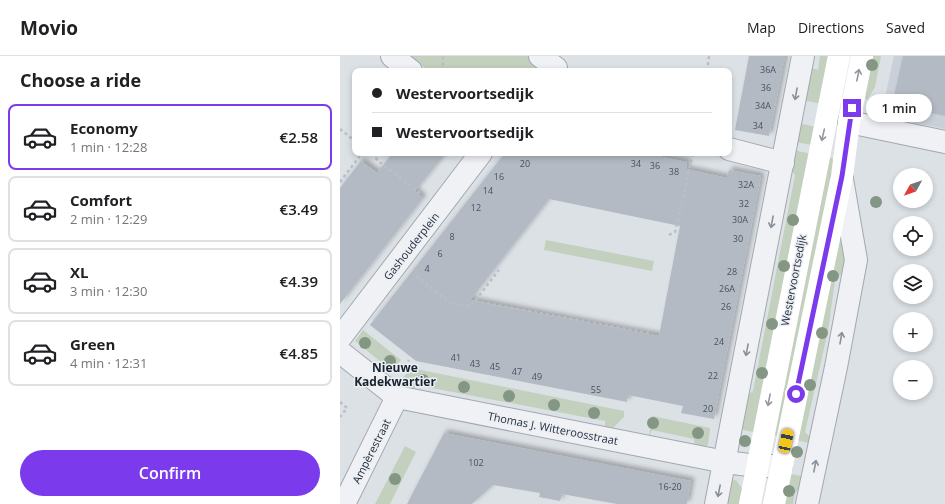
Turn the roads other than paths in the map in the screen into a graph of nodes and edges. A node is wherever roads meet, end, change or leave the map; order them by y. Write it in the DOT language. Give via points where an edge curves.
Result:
graph roads {
  1 [pos="392,56"];
  2 [pos="540,56"];
  3 [pos="804,56"];
  4 [pos="838,56"];
  5 [pos="862,56"];
  6 [pos="407,68"];
  7 [pos="556,68"];
  8 [pos="849,122"];
  9 [pos="945,142"];
  10 [pos="732,150"];
  11 [pos="480,156"];
  12 [pos="783,163"];
  13 [pos="842,176"];
  14 [pos="340,338"];
  15 [pos="340,352"];
  16 [pos="398,397"];
  17 [pos="725,462"];
  18 [pos="757,466"];
  19 [pos="781,466"];
  20 [pos="344,504"];
  21 [pos="716,504"];
  22 [pos="750,504"];
  23 [pos="774,504"];
  24 [pos="808,504"];
  1 -- 6 [label="street"];
  2 -- 7 [label="street"];
  3 -- 12 [label="street, one-way"];
  4 -- 18 [label="main road, Westervoortsedijk, one-way"];
  8 -- 5 [label="main road, one-way"];
  8 -- 9 [label="street"];
  8 -- 13 [label="main road"];
  10 -- 12 [label="street"];
  11 -- 14 [label="street, Gashouderplein"];
  12 -- 17 [label="street, one-way"];
  13 -- 19 [label="main road"];
  24 -- 13 [label="street, one-way" via="856,260"];
  15 -- 16 [label="street, Thomas J. Witteroosstraat"];
  16 -- 17 [label="street, Thomas J. Witteroosstraat"];
  16 -- 20 [label="street, Ampèrestraat"];
  17 -- 18 [label="street, Thomas J. Witteroosstraat"];
  17 -- 21 [label="street, one-way"];
  18 -- 19 [label="street, Thomas J. Witteroosstraat"];
  18 -- 22 [label="main road, Westervoortsedijk"];
  19 -- 23 [label="main road"];
}
